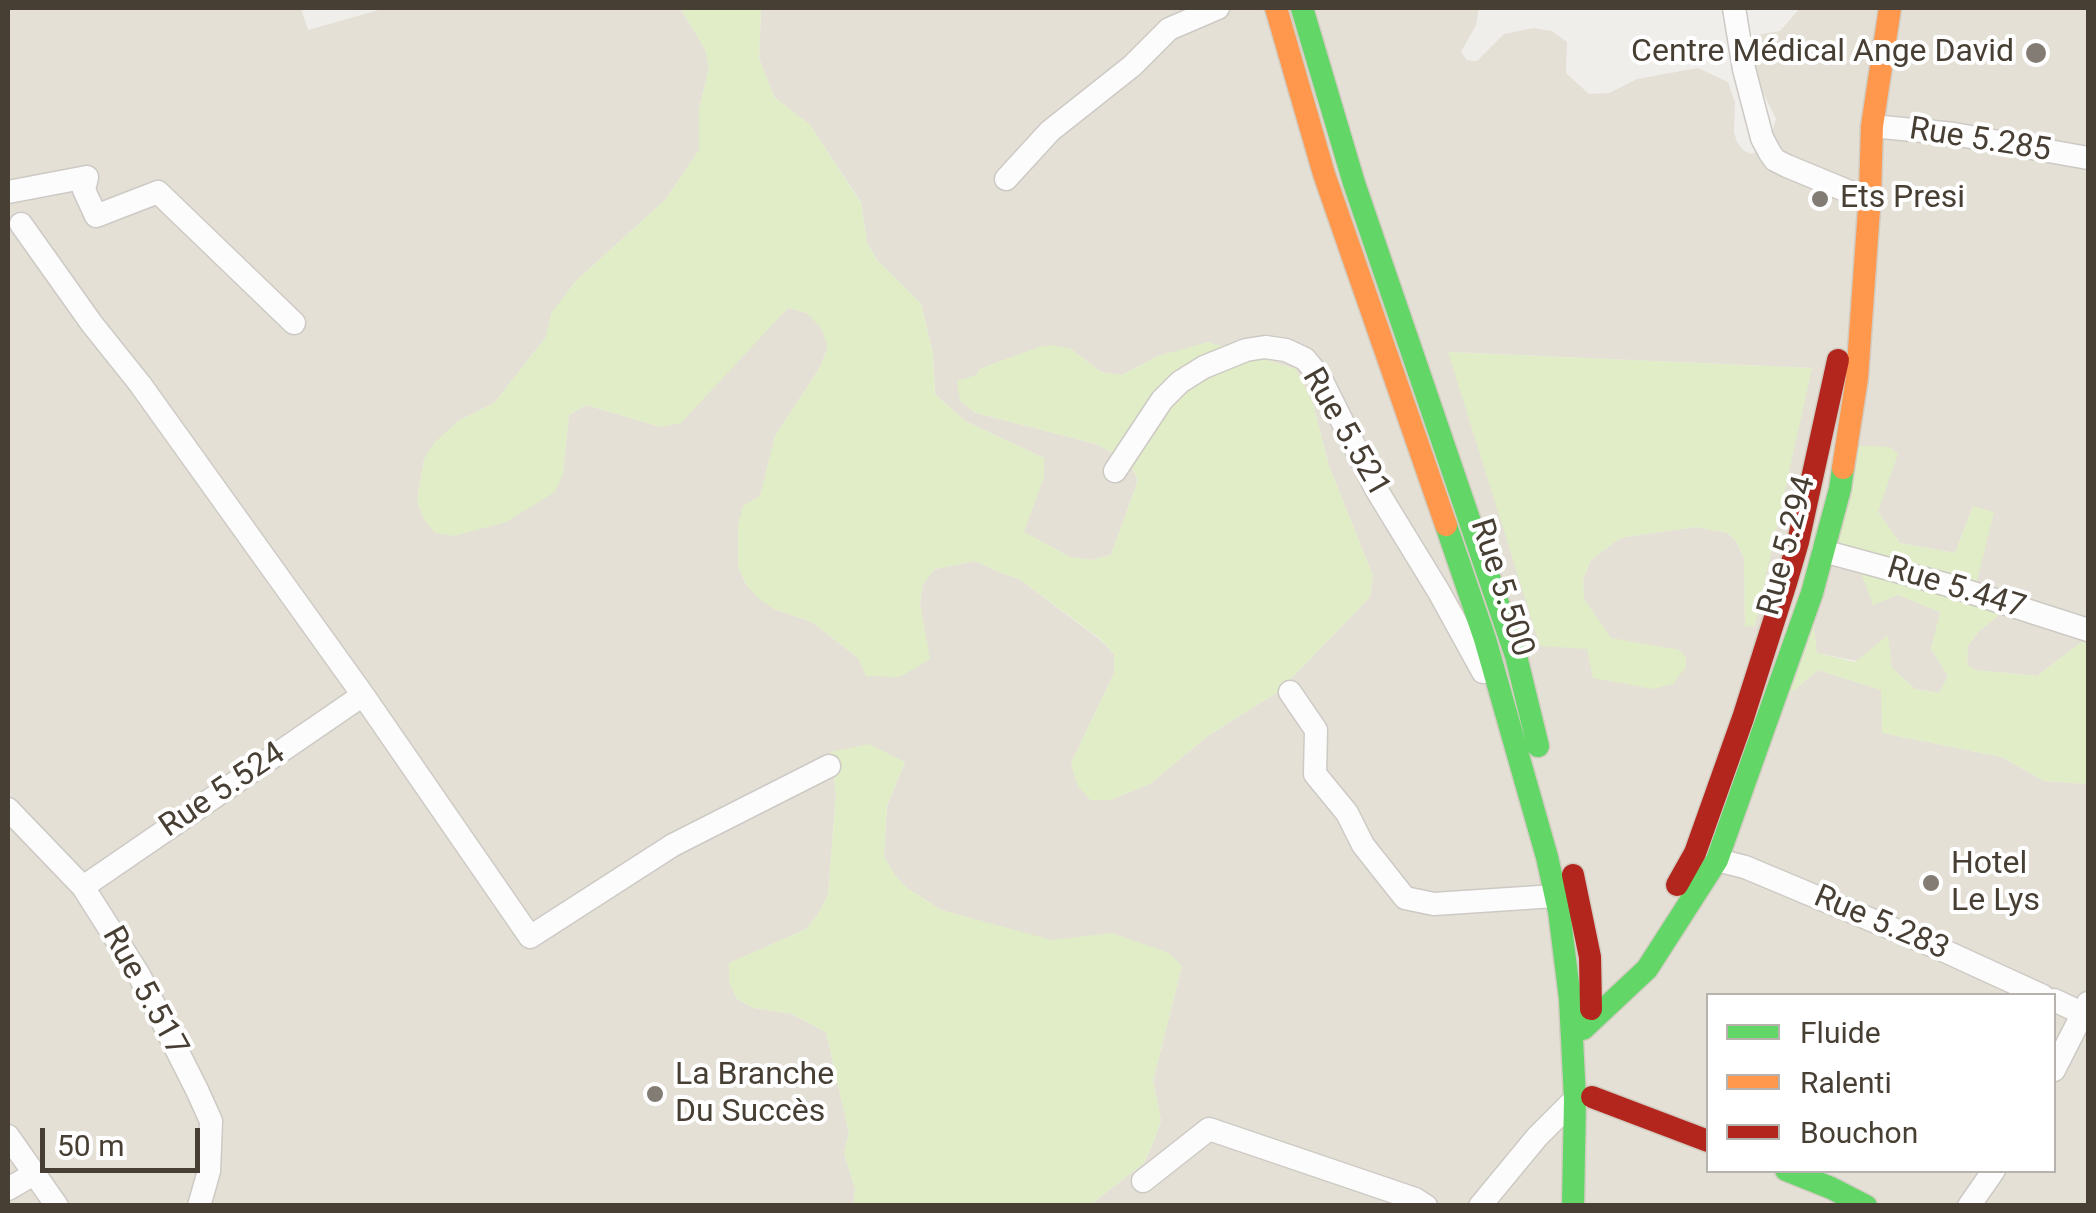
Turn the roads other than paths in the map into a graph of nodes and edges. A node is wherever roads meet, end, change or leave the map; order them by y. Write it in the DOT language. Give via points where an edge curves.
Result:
graph roads {
  1 [pos="1218,8"];
  2 [pos="1276,8"];
  3 [pos="1302,8"];
  4 [pos="1734,8"];
  5 [pos="1890,8"];
  6 [pos="1865,23"];
  7 [pos="1872,126"];
  8 [pos="2088,158"];
  9 [pos="1006,179"];
  10 [pos="8,192"];
  11 [pos="1857,195"];
  12 [pos="21,224"];
  13 [pos="294,323"];
  14 [pos="1115,471"];
  15 [pos="1823,551"];
  16 [pos="2088,628"];
  17 [pos="1290,692"];
  18 [pos="363,696"];
  19 [pos="1508,719"];
  20 [pos="828,766"];
  21 [pos="8,808"];
  22 [pos="1717,860"];
  23 [pos="82,886"];
  24 [pos="1556,896"];
  25 [pos="2036,993"];
  26 [pos="1591,996"];
  27 [pos="2056,1001"];
  28 [pos="2087,1011"];
  29 [pos="1581,1017"];
  30 [pos="1572,1038"];
  31 [pos="2056,1066"];
  32 [pos="1584,1098"];
  33 [pos="8,1136"];
  34 [pos="1706,1140"];
  35 [pos="1794,1173"];
  36 [pos="1992,1173"];
  37 [pos="34,1174"];
  38 [pos="1143,1182"];
  39 [pos="8,1189"];
  40 [pos="57,1206"];
  41 [pos="199,1206"];
  42 [pos="1426,1206"];
  43 [pos="1480,1206"];
  44 [pos="1573,1206"];
  45 [pos="1593,1206"];
  46 [pos="1866,1206"];
  47 [pos="1968,1206"];
  1 -- 9 [label="street" via="1169,29 1050,131"];
  2 -- 19 [label="main road, Rue 5.500" via="1324,174"];
  3 -- 26 [label="main road, Rue 5.500" via="1354,184 1516,656 1584,924"];
  4 -- 11 [label="street" via="1770,154"];
  5 -- 7 [label="main road, Rue 5.294"];
  6 -- 11 [label="main road, Rue 5.294"];
  7 -- 8 [label="street, Rue 5.285"];
  7 -- 15 [label="main road, Rue 5.294" via="1856,378 1840,489"];
  10 -- 13 [label="street" via="87,177 84,190 96,216 158,192"];
  11 -- 26 [label="main road, Rue 5.294" via="1837,372 1798,542 1743,718 1695,853 1633,952"];
  12 -- 18 [label="street"];
  14 -- 19 [label="street, Rue 5.521" via="1162,400 1204,366 1265,347 1305,359"];
  15 -- 16 [label="street, Rue 5.447"];
  15 -- 22 [label="main road, Rue 5.294"];
  17 -- 24 [label="street" via="1316,730 1315,774 1405,898 1434,904"];
  18 -- 20 [label="street" via="530,937 673,846"];
  18 -- 23 [label="street, Rue 5.524"];
  19 -- 24 [label="main road, Rue 5.500"];
  21 -- 23 [label="street, Rue 5.517"];
  22 -- 25 [label="street, Rue 5.283"];
  22 -- 29 [label="main road, Rue 5.294" via="1648,968"];
  23 -- 41 [label="street, Rue 5.517" via="139,976 211,1121"];
  24 -- 29 [label="main road, Rue 5.500"];
  26 -- 29 [label="main road, Rue 5.500"];
  27 -- 28 [label="street"];
  28 -- 31 [label="street"];
  29 -- 30 [label="main road, Rue 5.294"];
  29 -- 32 [label="main road, Rue 5.500"];
  30 -- 32 [label="main road, Rue 5.500"];
  32 -- 34 [label="main road"];
  32 -- 43 [label="street" via="1537,1138"];
  32 -- 44 [label="main road, Rue 5.500"];
  32 -- 45 [label="main road, Rue 5.500"];
  33 -- 37 [label="street"];
  35 -- 46 [label="main road"];
  36 -- 47 [label="street"];
  37 -- 39 [label="street"];
  37 -- 40 [label="street"];
  38 -- 42 [label="street" via="1210,1129"];
}
